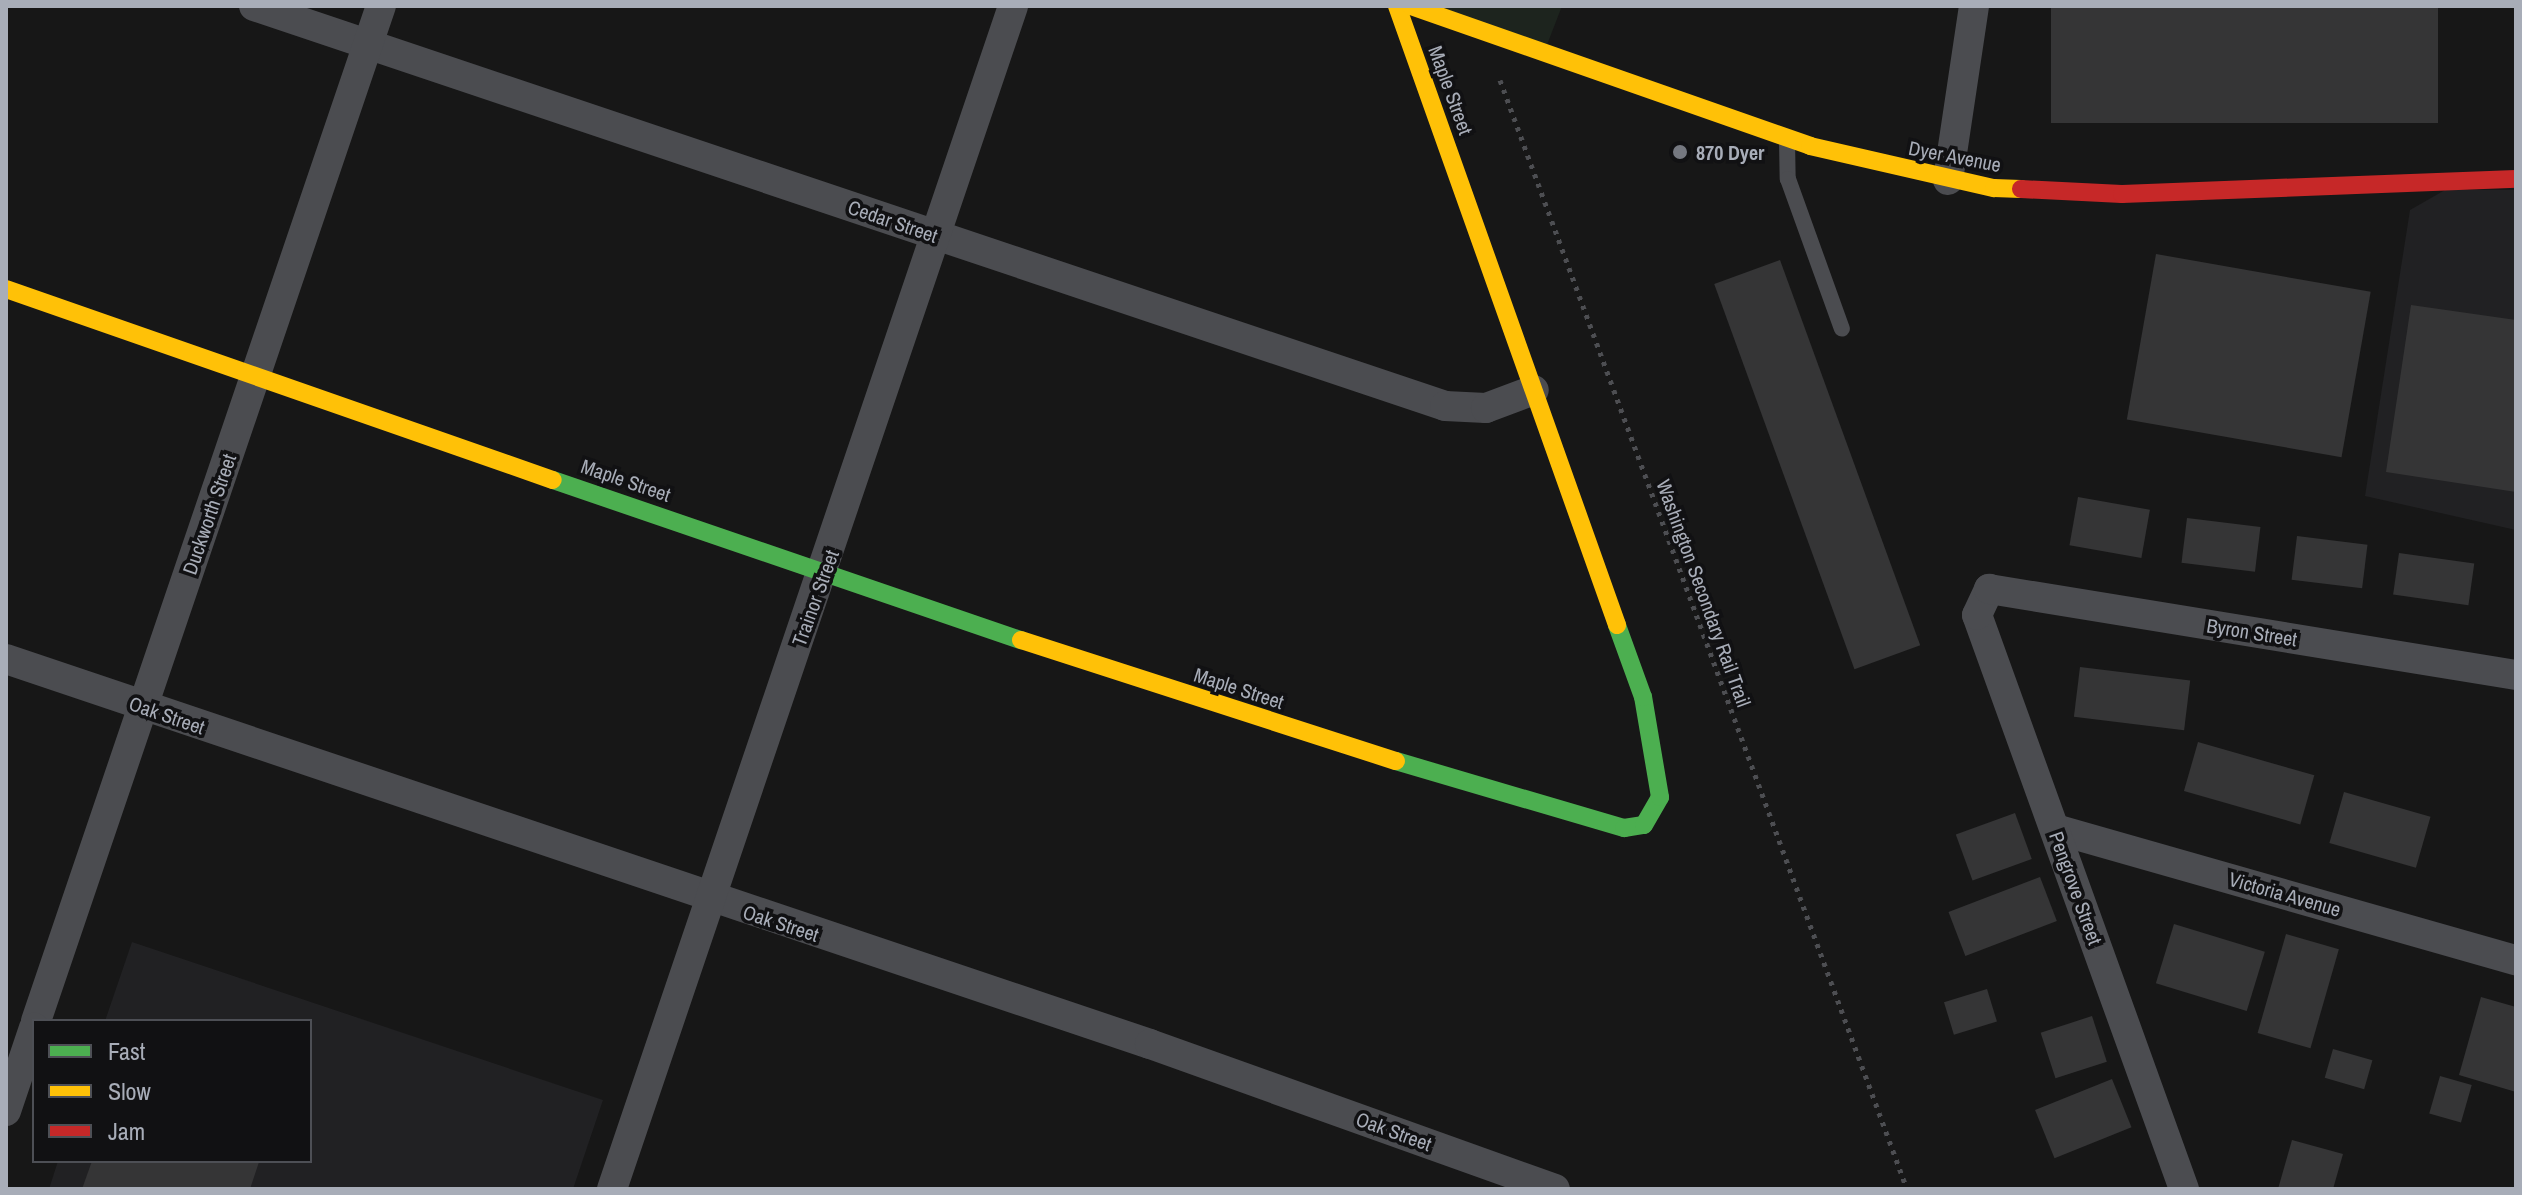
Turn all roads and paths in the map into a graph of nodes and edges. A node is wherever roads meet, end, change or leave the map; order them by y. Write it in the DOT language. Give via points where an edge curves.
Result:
graph roads {
  1 [pos="254,6"];
  2 [pos="381,6"];
  3 [pos="1013,6"];
  4 [pos="1397,6"];
  5 [pos="1411,6"];
  6 [pos="1974,6"];
  7 [pos="1486,31"];
  8 [pos="369,42"];
  9 [pos="1787,138"];
  10 [pos="2516,179"];
  11 [pos="1948,180"];
  12 [pos="935,235"];
  13 [pos="6,289"];
  14 [pos="1842,329"];
  15 [pos="256,379"];
  16 [pos="1534,390"];
  17 [pos="825,572"];
  18 [pos="1989,589"];
  19 [pos="6,659"];
  20 [pos="2516,675"];
  21 [pos="142,707"];
  22 [pos="2055,829"];
  23 [pos="709,899"];
  24 [pos="2516,960"];
  25 [pos="37,1019"];
  26 [pos="32,1034"];
  27 [pos="6,1111"];
  28 [pos="612,1189"];
  29 [pos="1555,1189"];
  30 [pos="1907,1189"];
  31 [pos="2184,1189"];
  1 -- 8 [label="street, Cedar Street"];
  2 -- 8 [label="street, Duckworth Street"];
  3 -- 12 [label="street, Trainor Street"];
  4 -- 16 [label="street, Maple Street"];
  5 -- 7 [label="street, Dyer Avenue"];
  6 -- 11 [label="street"];
  7 -- 9 [label="street, Dyer Avenue"];
  7 -- 30 [label="path, Washington Secondary Rail Trail" via="1509,115"];
  8 -- 12 [label="street, Cedar Street"];
  8 -- 15 [label="street, Duckworth Street"];
  9 -- 11 [label="street, Dyer Avenue"];
  9 -- 14 [label="lane" via="1788,179"];
  10 -- 11 [label="street, Dyer Avenue" via="2122,194 2009,189"];
  12 -- 16 [label="street, Cedar Street" via="1445,406 1486,408"];
  12 -- 17 [label="street, Trainor Street"];
  13 -- 15 [label="street, Maple Street"];
  15 -- 17 [label="street, Maple Street"];
  15 -- 21 [label="street, Duckworth Street"];
  16 -- 17 [label="street, Maple Street" via="1643,697 1660,797 1644,825 1624,828 1482,789 930,611"];
  17 -- 23 [label="street, Trainor Street"];
  18 -- 20 [label="street, Byron Street"];
  18 -- 22 [label="street, Pengrove Street" via="1977,615"];
  19 -- 21 [label="street, Oak Street"];
  21 -- 23 [label="street, Oak Street"];
  21 -- 25 [label="street, Duckworth Street"];
  22 -- 24 [label="street, Victoria Avenue"];
  22 -- 31 [label="street, Pengrove Street"];
  23 -- 28 [label="street, Trainor Street"];
  23 -- 29 [label="street, Oak Street" via="1150,1044"];
  26 -- 27 [label="street"];
}
